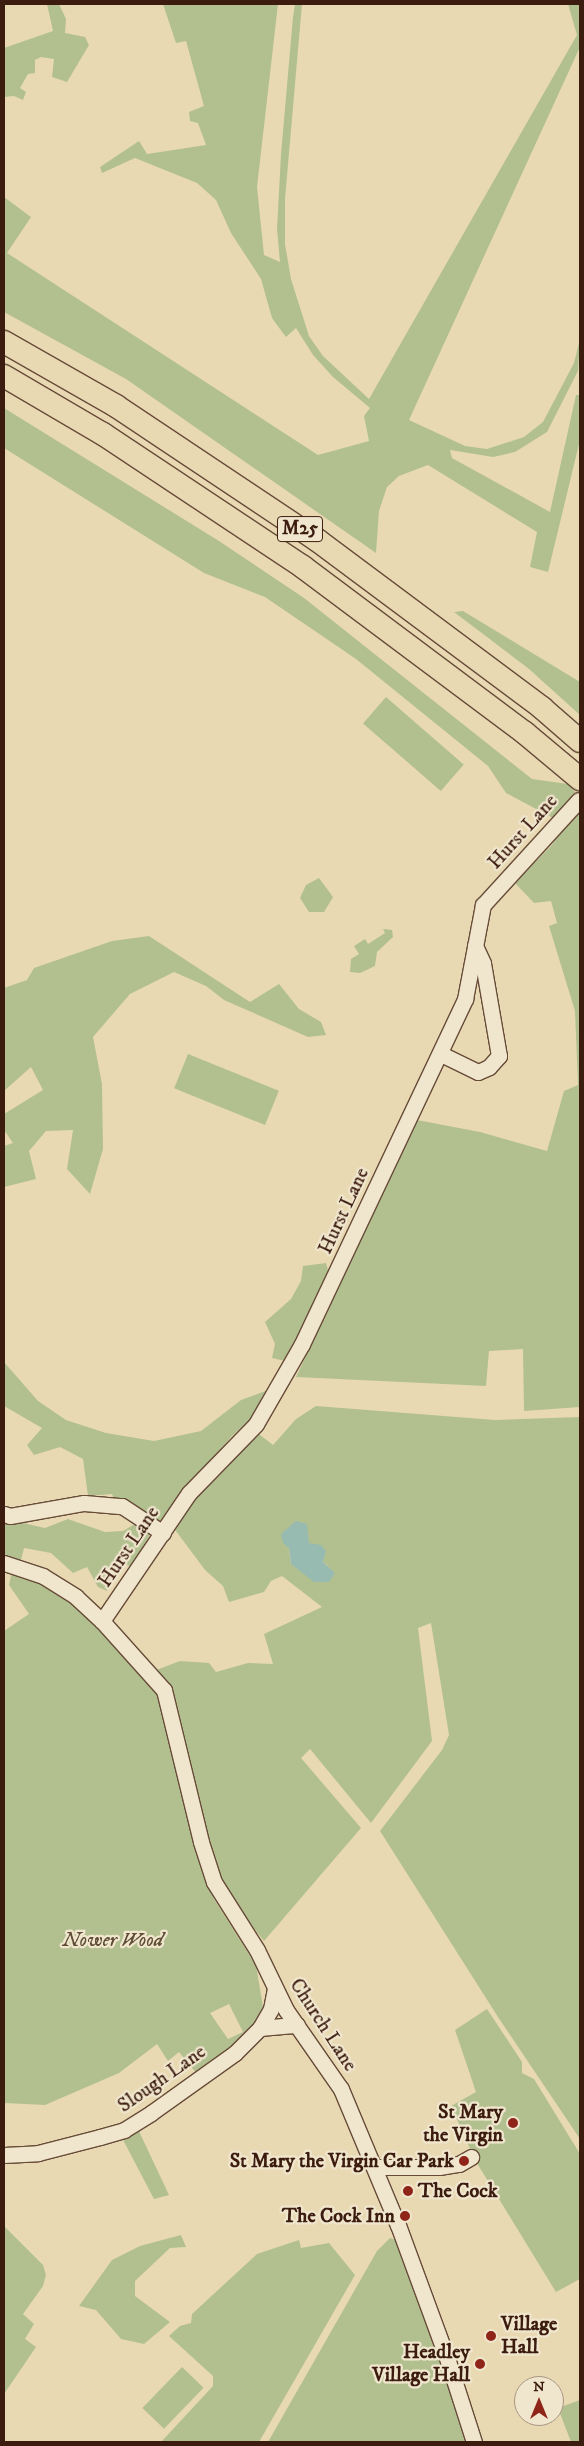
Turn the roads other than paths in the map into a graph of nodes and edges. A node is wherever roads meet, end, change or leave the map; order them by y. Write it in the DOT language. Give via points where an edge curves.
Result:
graph roads {
  1 [pos="4,342"];
  2 [pos="4,376"];
  3 [pos="580,741"];
  4 [pos="580,789"];
  5 [pos="475,946"];
  6 [pos="441,1054"];
  7 [pos="4,1514"];
  8 [pos="163,1532"];
  9 [pos="4,1563"];
  10 [pos="102,1621"];
  11 [pos="275,1988"];
  12 [pos="297,2026"];
  13 [pos="260,2028"];
  14 [pos="4,2155"];
  15 [pos="471,2157"];
  16 [pos="376,2167"];
  17 [pos="474,2442"];
  1 -- 3 [label="highway, M25" via="116,406 316,540 542,708"];
  2 -- 4 [label="highway, M25" via="104,434 303,567 525,732"];
  4 -- 5 [label="street, Hurst Lane" via="483,905"];
  5 -- 6 [label="street, Hurst Lane" via="465,999"];
  5 -- 6 [label="street" via="483,963 499,1056 489,1067 478,1072"];
  6 -- 8 [label="street, Hurst Lane" via="302,1344 256,1424 189,1493"];
  7 -- 8 [label="street" via="10,1516 84,1503 122,1506"];
  8 -- 10 [label="street, Hurst Lane"];
  9 -- 10 [label="street, Church Lane" via="43,1576 76,1596"];
  10 -- 11 [label="street, Church Lane" via="164,1690 214,1882 257,1950"];
  11 -- 12 [label="street, Church Lane"];
  11 -- 13 [label="street, Slough Lane" via="271,2009"];
  12 -- 13 [label="street"];
  12 -- 16 [label="street, Church Lane" via="341,2089"];
  13 -- 14 [label="street, Slough Lane" via="196,2082 124,2130 38,2153"];
  15 -- 16 [label="street" via="459,2164 439,2167"];
  16 -- 17 [label="street, Church Lane" via="448,2361"];
}
